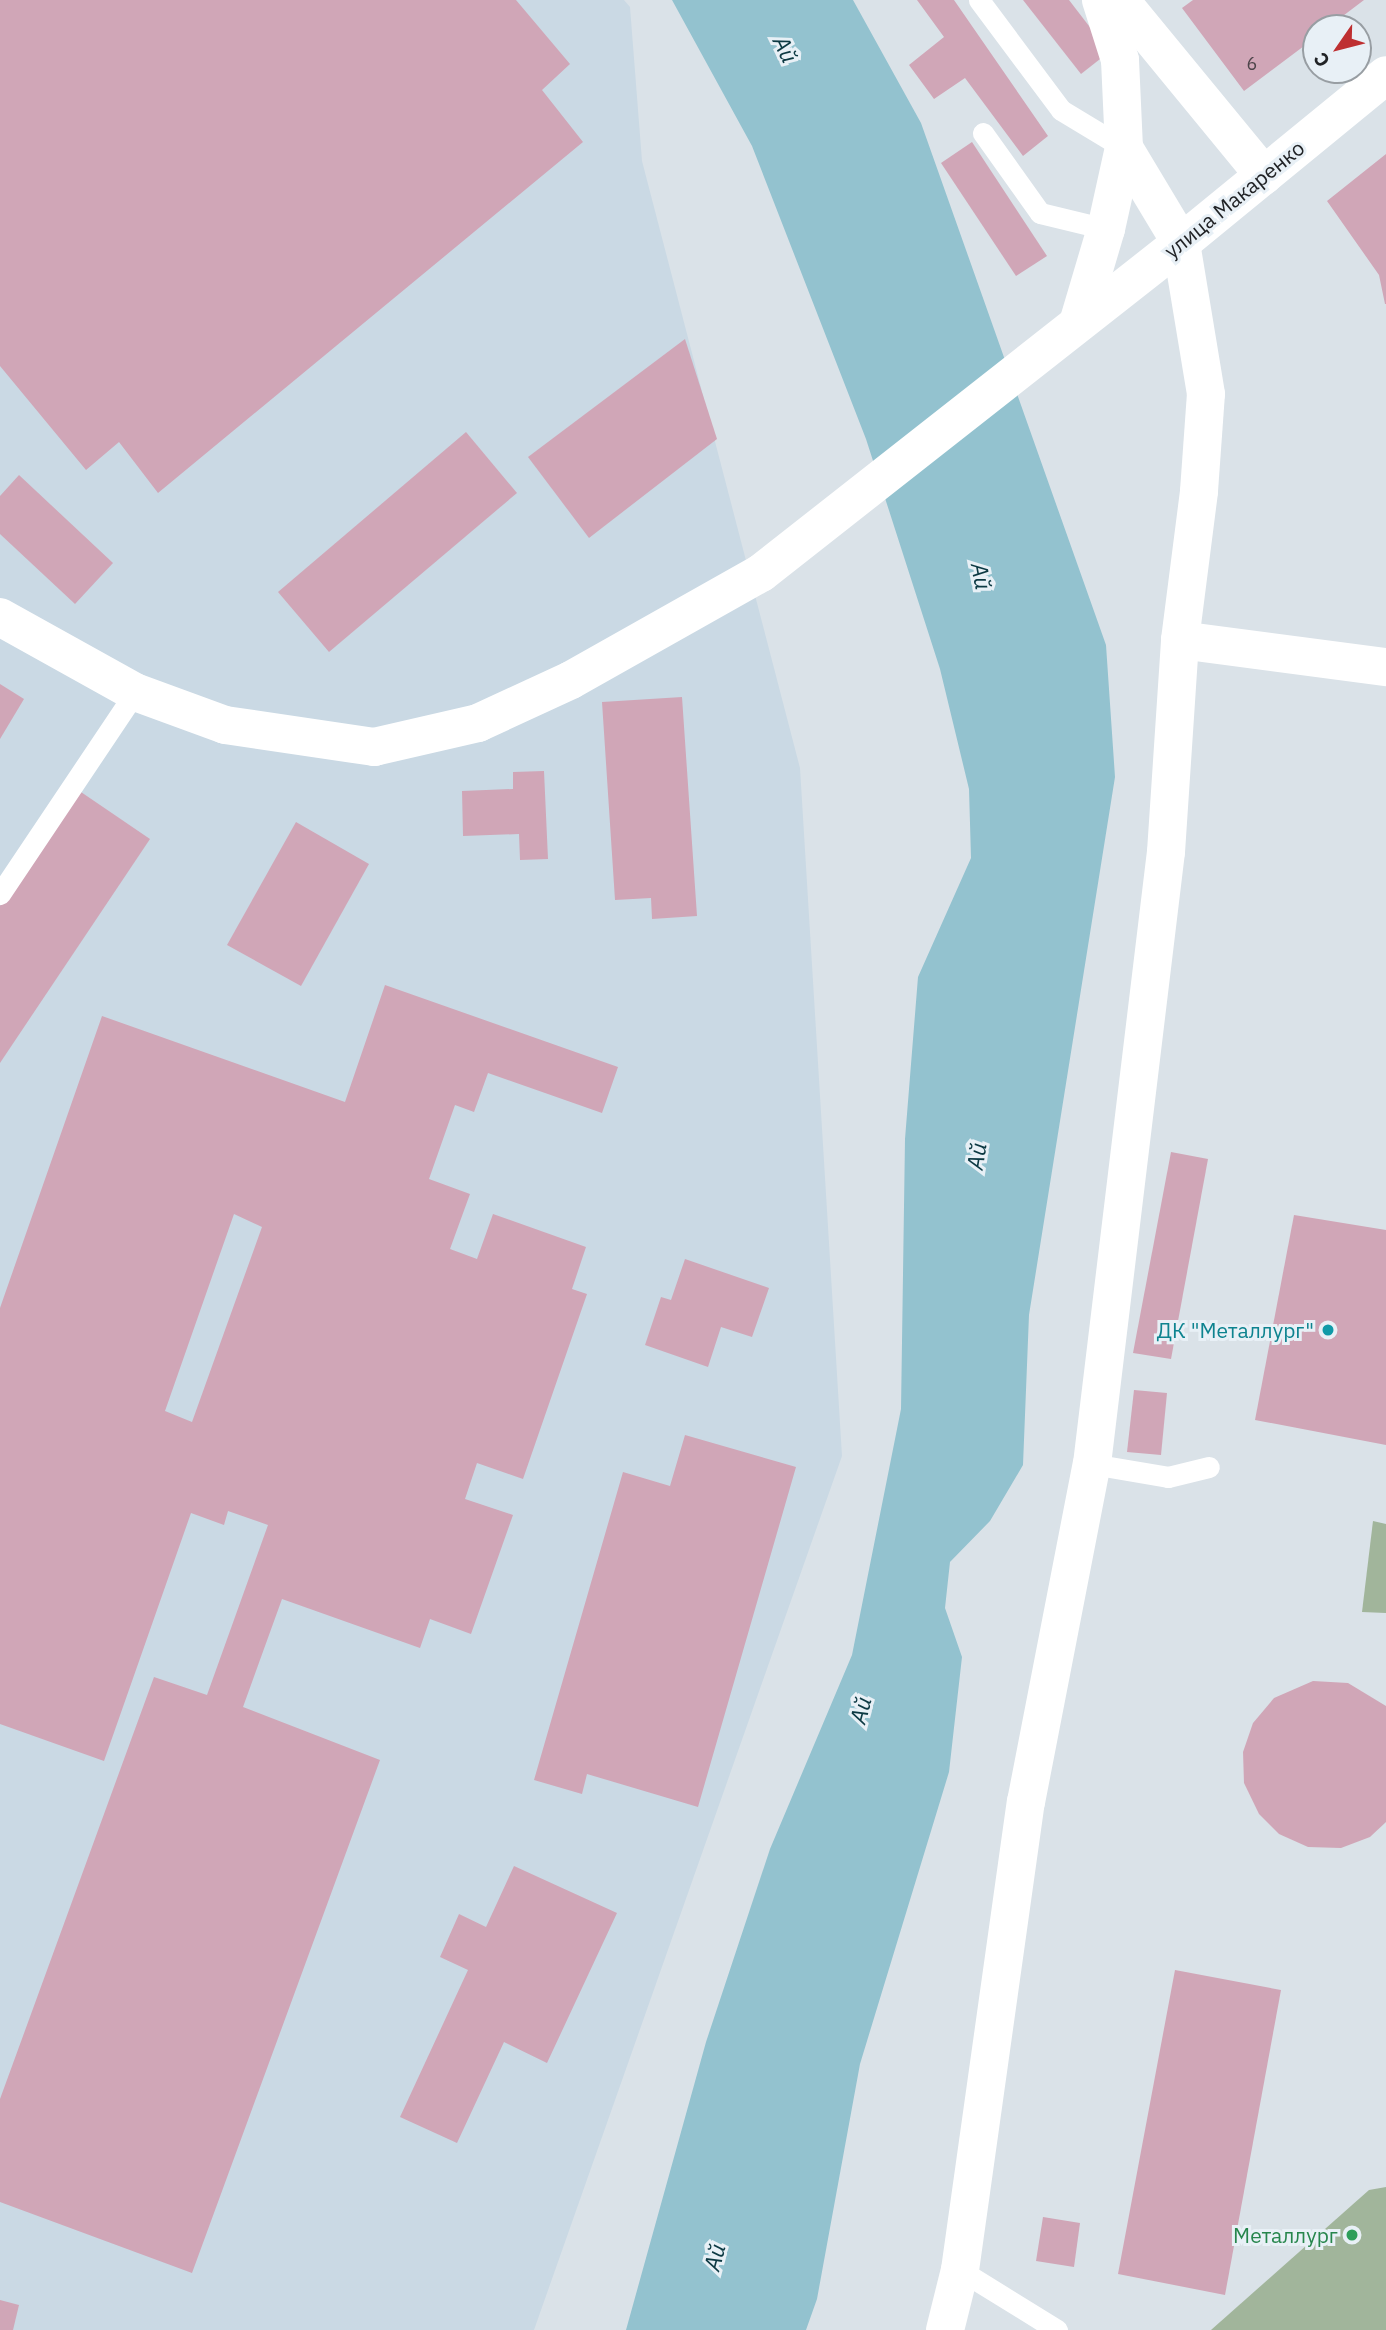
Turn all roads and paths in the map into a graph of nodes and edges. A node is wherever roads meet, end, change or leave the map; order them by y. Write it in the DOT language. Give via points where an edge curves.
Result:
graph roads {
  1 [pos="978,0"];
  2 [pos="1101,0"];
  3 [pos="1120,0"];
  4 [pos="1386,75"];
  5 [pos="983,133"];
  6 [pos="1124,148"];
  7 [pos="1264,175"];
  8 [pos="1107,229"];
  9 [pos="1181,243"];
  10 [pos="1065,331"];
  11 [pos="0,617"];
  12 [pos="1180,640"];
  13 [pos="1386,667"];
  14 [pos="135,692"];
  15 [pos="0,894"];
  16 [pos="1092,1464"];
  17 [pos="1209,1467"];
  18 [pos="960,2270"];
  19 [pos="945,2330"];
  20 [pos="1057,2330"];
  1 -- 6 [label="lane" via="1060,110"];
  2 -- 6 [label="street" via="1120,60"];
  3 -- 7 [label="street"];
  4 -- 7 [label="street, улица Макаренко"];
  5 -- 8 [label="lane" via="1040,213"];
  6 -- 8 [label="street"];
  6 -- 9 [label="street"];
  7 -- 9 [label="street, улица Макаренко"];
  8 -- 10 [label="street"];
  9 -- 10 [label="street, улица Макаренко"];
  9 -- 12 [label="street" via="1206,394"];
  10 -- 14 [label="street, улица Макаренко" via="761,573 571,680 478,723 374,747 225,725"];
  11 -- 14 [label="street, улица Макаренко"];
  12 -- 13 [label="street"];
  12 -- 16 [label="street" via="1166,852"];
  14 -- 15 [label="lane"];
  16 -- 17 [label="lane" via="1168,1478"];
  16 -- 18 [label="street" via="1026,1802"];
  18 -- 19 [label="street"];
  18 -- 20 [label="lane"];
}
